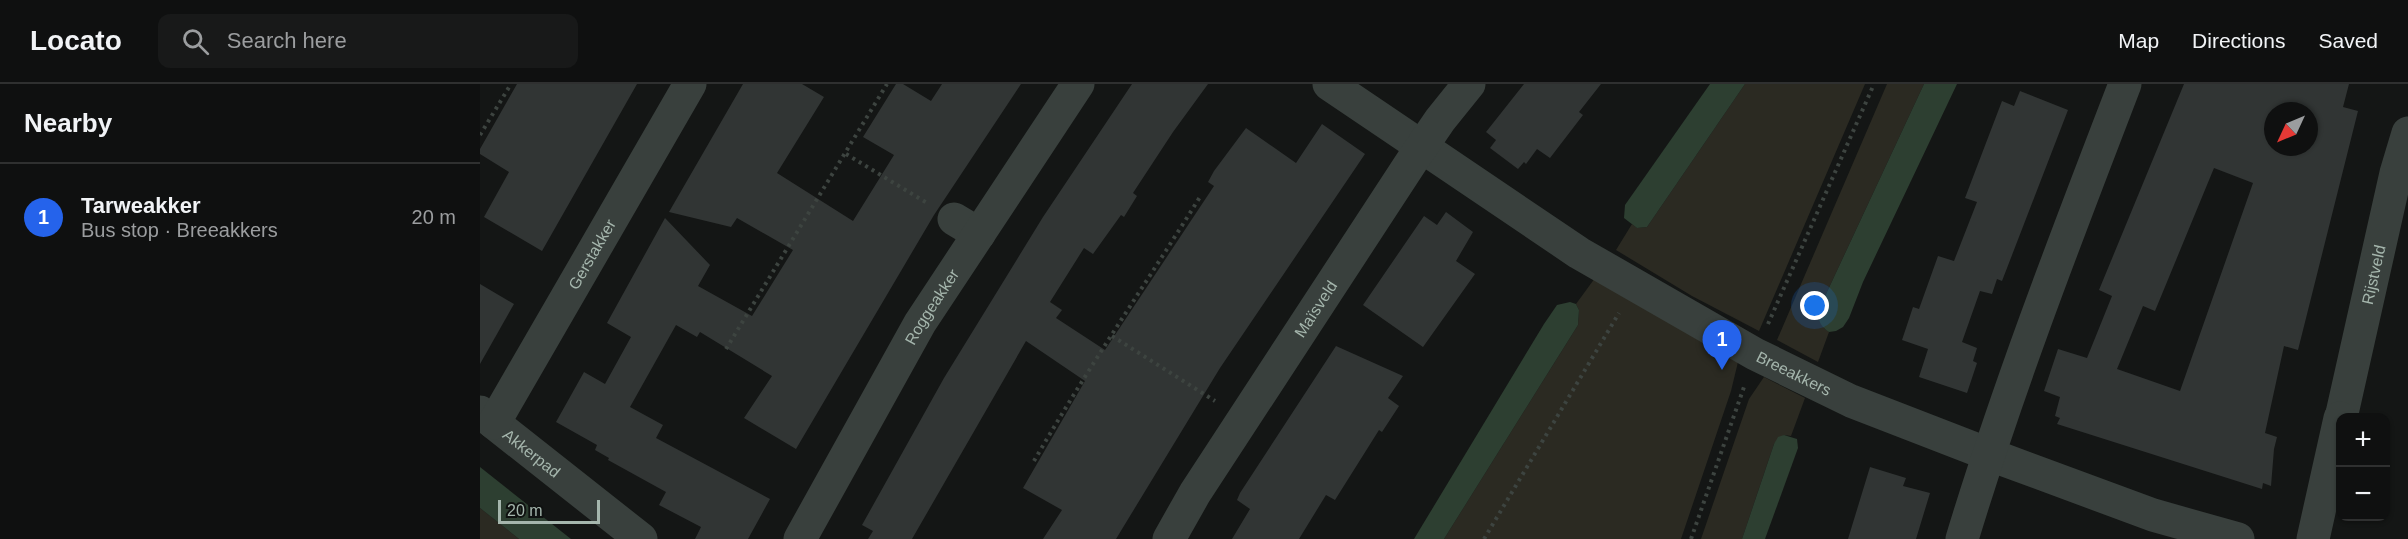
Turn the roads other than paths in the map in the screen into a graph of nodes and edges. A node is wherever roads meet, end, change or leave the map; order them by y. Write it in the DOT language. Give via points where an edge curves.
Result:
graph roads {
  1 [pos="690,84"];
  2 [pos="1078,84"];
  3 [pos="1329,84"];
  4 [pos="1469,84"];
  5 [pos="2125,84"];
  6 [pos="2408,133"];
  7 [pos="1421,147"];
  8 [pos="2342,413"];
  9 [pos="487,418"];
  10 [pos="2336,440"];
  11 [pos="1988,454"];
  12 [pos="640,539"];
  13 [pos="800,539"];
  14 [pos="1169,539"];
  15 [pos="1962,539"];
  16 [pos="2238,539"];
  17 [pos="2313,539"];
  1 -- 9 [label="street, Gerstakker"];
  2 -- 13 [label="street, Roggeakker" via="966,226 920,323"];
  3 -- 7 [label="street, Breeakkers"];
  4 -- 7 [label="street, Maïsveld"];
  5 -- 11 [label="street" via="2034,319"];
  6 -- 8 [label="street, Rijstveld"];
  7 -- 11 [label="street, Breeakkers" via="1579,252 1755,354 1851,401"];
  7 -- 14 [label="street, Maïsveld" via="1195,493"];
  9 -- 12 [label="street, Akkerpad"];
  10 -- 17 [label="street, Rijstveld"];
  11 -- 15 [label="street"];
  11 -- 16 [label="street, Breeakkers" via="2153,515"];
}
